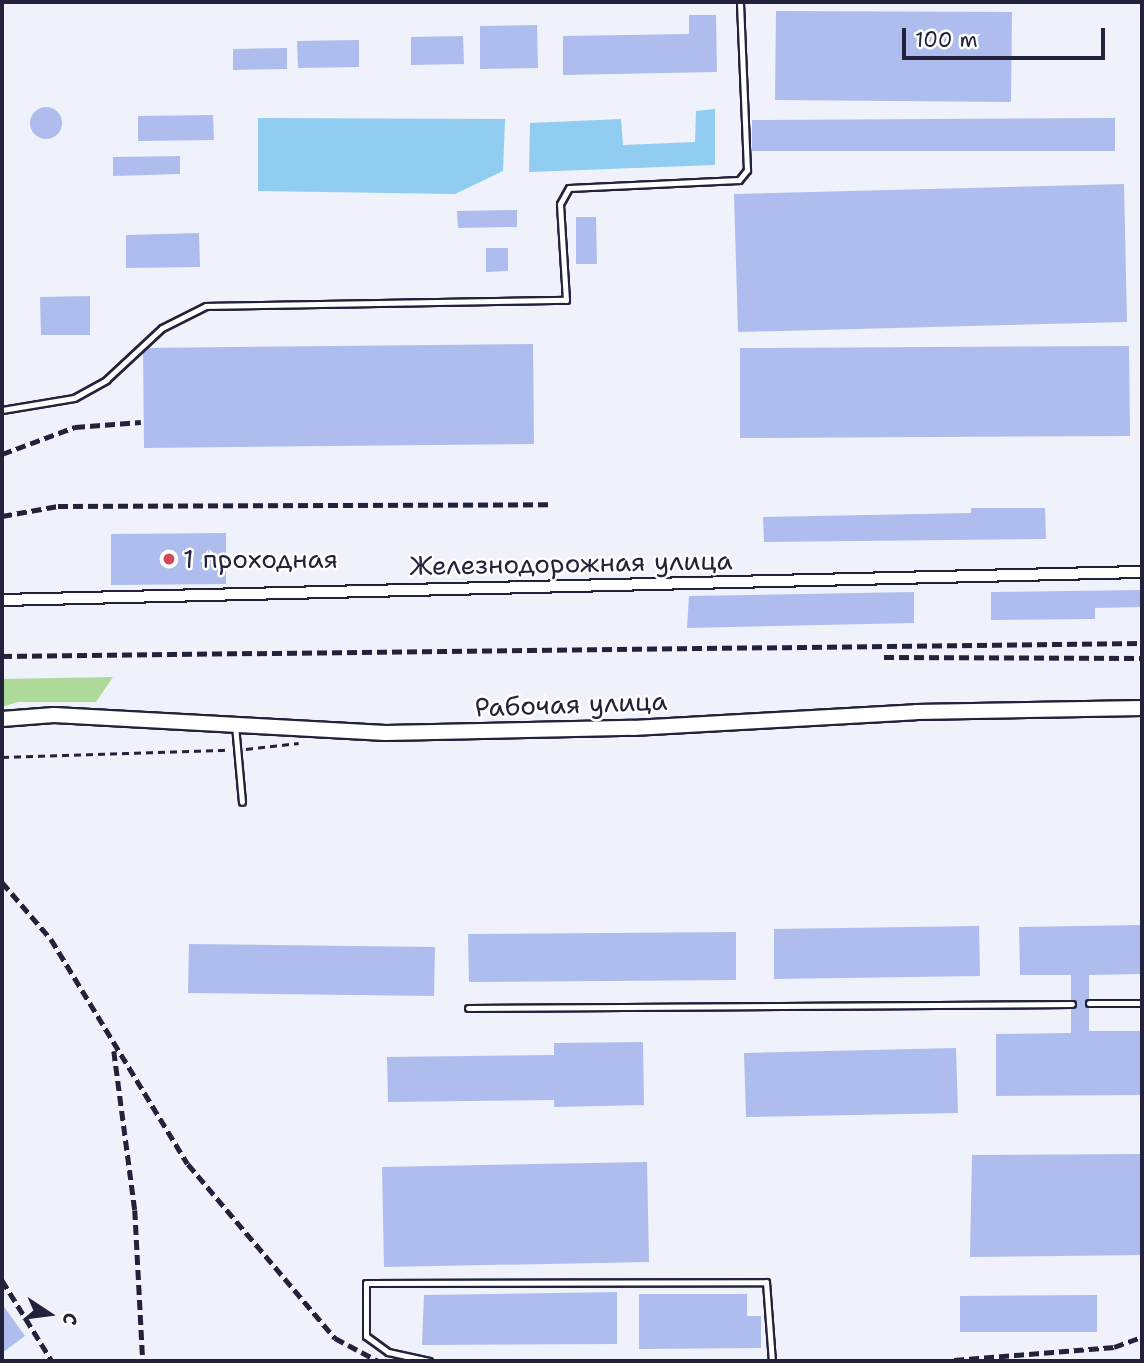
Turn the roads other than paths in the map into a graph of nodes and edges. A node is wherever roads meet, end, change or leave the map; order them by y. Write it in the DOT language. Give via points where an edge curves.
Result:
graph roads {
  1 [pos="740,2"];
  2 [pos="2,410"];
  3 [pos="1142,572"];
  4 [pos="2,600"];
  5 [pos="1142,709"];
  6 [pos="2,719"];
  7 [pos="235,725"];
  8 [pos="242,802"];
  9 [pos="1089,1003"];
  10 [pos="1142,1003"];
  11 [pos="1072,1004"];
  12 [pos="468,1008"];
  13 [pos="429,1361"];
  14 [pos="772,1361"];
  1 -- 2 [label="lane" via="747,170 739,180 569,188 560,204 566,300 206,306 162,328 106,380 74,398"];
  3 -- 4 [label="street, Железнодорожная улица"];
  5 -- 7 [label="street, Рабочая улица" via="916,712 633,728 386,733"];
  6 -- 7 [label="street, Рабочая улица" via="54,715"];
  7 -- 8 [label="lane"];
  9 -- 10 [label="lane"];
  11 -- 12 [label="lane"];
  13 -- 14 [label="lane" via="388,1352 366,1336 366,1283 766,1282"];
}
